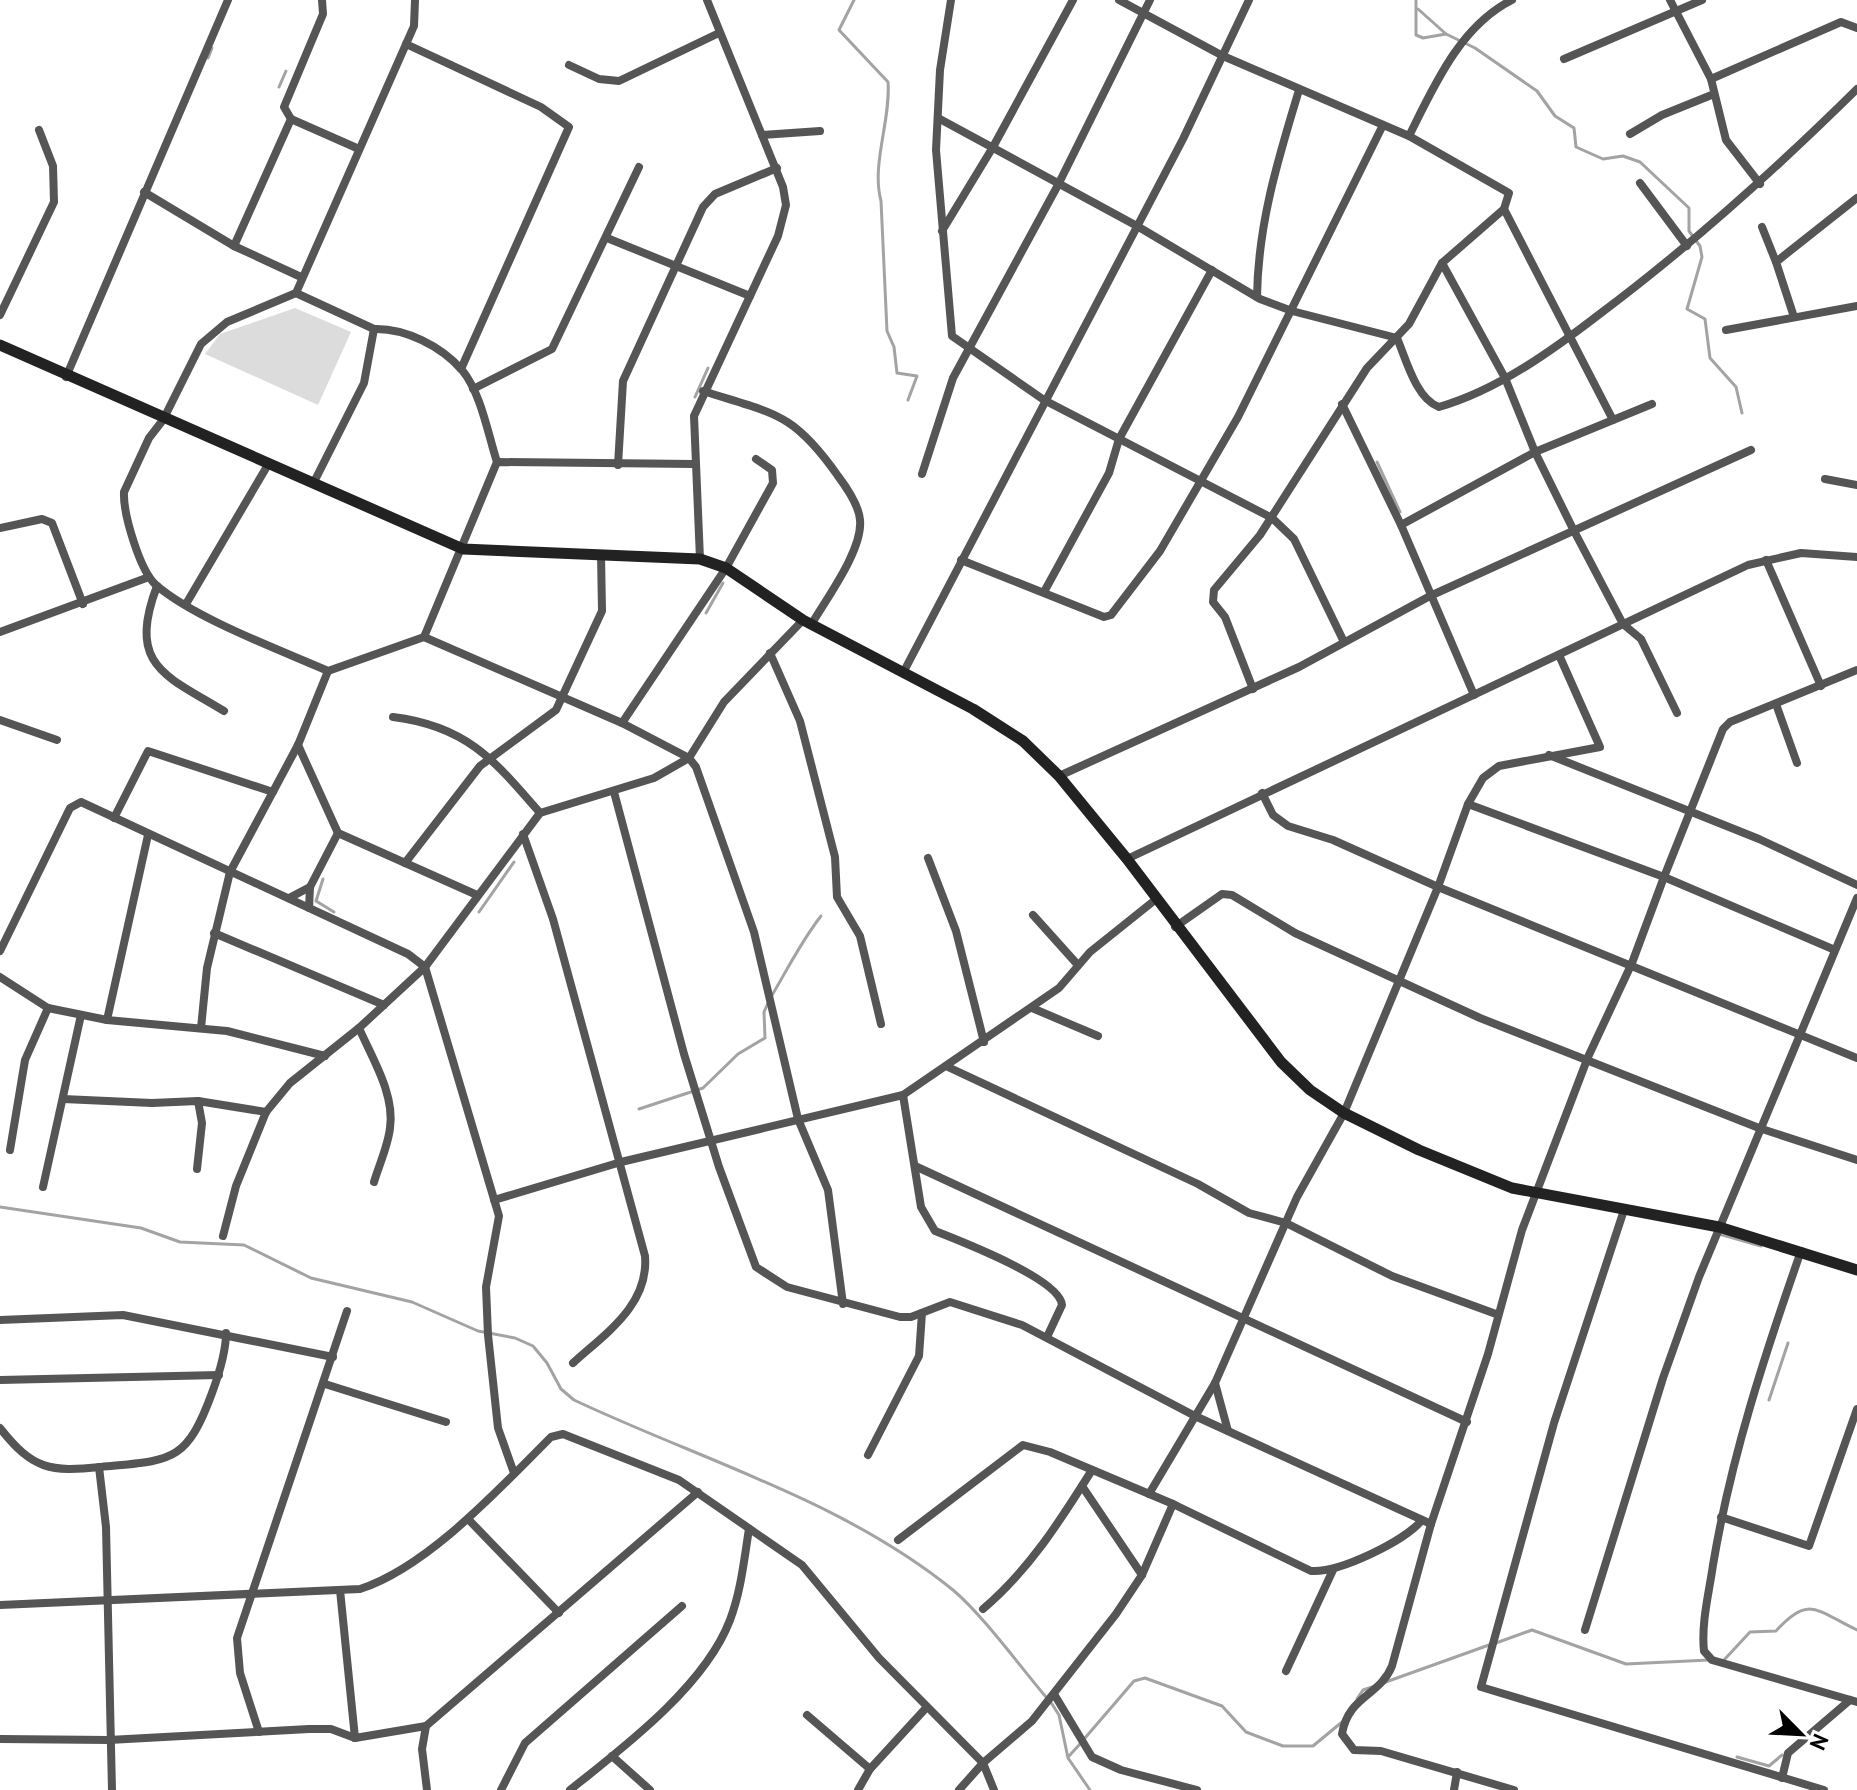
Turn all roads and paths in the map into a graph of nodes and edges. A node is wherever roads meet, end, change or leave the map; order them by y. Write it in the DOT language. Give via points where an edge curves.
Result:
graph roads {
  1 [pos="228,0"];
  2 [pos="322,0"];
  3 [pos="415,0"];
  4 [pos="707,0"];
  5 [pos="951,0"];
  6 [pos="1073,0"];
  7 [pos="1119,0"];
  8 [pos="1150,0"];
  9 [pos="1249,0"];
  10 [pos="1512,0"];
  11 [pos="1670,0"];
  12 [pos="1702,0"];
  13 [pos="1675,11"];
  14 [pos="1143,13"];
  15 [pos="1857,28"];
  16 [pos="719,33"];
  17 [pos="406,44"];
  18 [pos="1223,56"];
  19 [pos="1564,59"];
  20 [pos="569,65"];
  21 [pos="1711,79"];
  22 [pos="1857,89"];
  23 [pos="1299,90"];
  24 [pos="1714,94"];
  25 [pos="938,118"];
  26 [pos="291,119"];
  27 [pos="1383,125"];
  28 [pos="39,130"];
  29 [pos="820,131"];
  30 [pos="1630,134"];
  31 [pos="762,135"];
  32 [pos="1409,136"];
  33 [pos="993,147"];
  34 [pos="359,149"];
  35 [pos="639,167"];
  36 [pos="777,168"];
  37 [pos="1640,183"];
  38 [pos="1760,184"];
  39 [pos="1058,185"];
  40 [pos="144,192"];
  41 [pos="1857,198"];
  42 [pos="1504,209"];
  43 [pos="1137,226"];
  44 [pos="1762,227"];
  45 [pos="942,231"];
  46 [pos="607,238"];
  47 [pos="234,246"];
  48 [pos="1687,246"];
  49 [pos="1776,262"];
  50 [pos="1442,263"];
  51 [pos="678,264"];
  52 [pos="1212,270"];
  53 [pos="301,277"];
  54 [pos="296,293"];
  55 [pos="750,296"];
  56 [pos="1257,297"];
  57 [pos="1857,306"];
  58 [pos="1292,311"];
  59 [pos="0,315"];
  60 [pos="1794,317"];
  61 [pos="374,329"];
  62 [pos="1726,330"];
  63 [pos="1397,338"];
  64 [pos="1568,338"];
  65 [pos="0,345"];
  66 [pos="969,351"];
  67 [pos="461,369"];
  68 [pos="66,377"];
  69 [pos="1505,378"];
  70 [pos="473,389"];
  71 [pos="703,391"];
  72 [pos="1044,400"];
  73 [pos="1342,404"];
  74 [pos="1652,404"];
  75 [pos="163,420"];
  76 [pos="1613,420"];
  77 [pos="1119,439"];
  78 [pos="1751,450"];
  79 [pos="1535,452"];
  80 [pos="756,459"];
  81 [pos="497,462"];
  82 [pos="269,463"];
  83 [pos="694,464"];
  84 [pos="618,465"];
  85 [pos="922,474"];
  86 [pos="1201,479"];
  87 [pos="1825,479"];
  88 [pos="314,482"];
  89 [pos="1857,485"];
  90 [pos="1272,518"];
  91 [pos="1401,525"];
  92 [pos="0,528"];
  93 [pos="1573,529"];
  94 [pos="463,549"];
  95 [pos="601,554"];
  96 [pos="1857,557"];
  97 [pos="700,559"];
  98 [pos="961,560"];
  99 [pos="1766,560"];
  100 [pos="726,568"];
  101 [pos="149,577"];
  102 [pos="157,586"];
  103 [pos="1044,592"];
  104 [pos="1430,596"];
  105 [pos="83,604"];
  106 [pos="186,604"];
  107 [pos="807,622"];
  108 [pos="1623,624"];
  109 [pos="0,632"];
  110 [pos="424,637"];
  111 [pos="1344,642"];
  112 [pos="770,653"];
  113 [pos="1559,655"];
  114 [pos="1857,670"];
  115 [pos="328,671"];
  116 [pos="903,673"];
  117 [pos="1821,686"];
  118 [pos="1253,689"];
  119 [pos="1474,695"];
  120 [pos="562,700"];
  121 [pos="1776,704"];
  122 [pos="224,711"];
  123 [pos="1677,713"];
  124 [pos="393,717"];
  125 [pos="0,720"];
  126 [pos="622,723"];
  127 [pos="57,740"];
  128 [pos="298,745"];
  129 [pos="1549,755"];
  130 [pos="490,756"];
  131 [pos="689,758"];
  132 [pos="1797,763"];
  133 [pos="1059,776"];
  134 [pos="273,792"];
  135 [pos="614,792"];
  136 [pos="1262,793"];
  137 [pos="1468,804"];
  138 [pos="1690,812"];
  139 [pos="540,813"];
  140 [pos="114,818"];
  141 [pos="338,833"];
  142 [pos="523,834"];
  143 [pos="148,835"];
  144 [pos="928,858"];
  145 [pos="1127,859"];
  146 [pos="405,863"];
  147 [pos="230,872"];
  148 [pos="1664,877"];
  149 [pos="1857,885"];
  150 [pos="310,887"];
  151 [pos="1438,887"];
  152 [pos="477,895"];
  153 [pos="289,898"];
  154 [pos="1857,898"];
  155 [pos="1155,900"];
  156 [pos="309,908"];
  157 [pos="1033,915"];
  158 [pos="1175,927"];
  159 [pos="214,933"];
  160 [pos="1835,950"];
  161 [pos="0,951"];
  162 [pos="1632,963"];
  163 [pos="1077,964"];
  164 [pos="425,967"];
  165 [pos="0,977"];
  166 [pos="1398,981"];
  167 [pos="384,1005"];
  168 [pos="48,1008"];
  169 [pos="1032,1008"];
  170 [pos="81,1015"];
  171 [pos="107,1020"];
  172 [pos="881,1024"];
  173 [pos="201,1028"];
  174 [pos="359,1028"];
  175 [pos="1098,1036"];
  176 [pos="1799,1037"];
  177 [pos="984,1042"];
  178 [pos="325,1056"];
  179 [pos="1588,1057"];
  180 [pos="1857,1058"];
  181 [pos="948,1067"];
  182 [pos="903,1095"];
  183 [pos="63,1099"];
  184 [pos="198,1101"];
  185 [pos="266,1112"];
  186 [pos="1344,1113"];
  187 [pos="798,1119"];
  188 [pos="1759,1128"];
  189 [pos="712,1141"];
  190 [pos="10,1150"];
  191 [pos="1857,1160"];
  192 [pos="621,1162"];
  193 [pos="915,1166"];
  194 [pos="197,1169"];
  195 [pos="374,1182"];
  196 [pos="43,1187"];
  197 [pos="1537,1193"];
  198 [pos="494,1200"];
  199 [pos="1624,1210"];
  200 [pos="1286,1223"];
  201 [pos="1719,1227"];
  202 [pos="223,1236"];
  203 [pos="1801,1250"];
  204 [pos="1857,1270"];
  205 [pos="843,1304"];
  206 [pos="347,1311"];
  207 [pos="922,1313"];
  208 [pos="1496,1314"];
  209 [pos="0,1320"];
  210 [pos="1243,1320"];
  211 [pos="226,1333"];
  212 [pos="1047,1337"];
  213 [pos="333,1357"];
  214 [pos="573,1363"];
  215 [pos="219,1375"];
  216 [pos="0,1380"];
  217 [pos="1215,1383"];
  218 [pos="325,1384"];
  219 [pos="1857,1409"];
  220 [pos="1195,1416"];
  221 [pos="446,1422"];
  222 [pos="1467,1422"];
  223 [pos="0,1428"];
  224 [pos="1228,1431"];
  225 [pos="868,1455"];
  226 [pos="99,1467"];
  227 [pos="1092,1470"];
  228 [pos="514,1473"];
  229 [pos="1082,1486"];
  230 [pos="698,1492"];
  231 [pos="1149,1494"];
  232 [pos="1173,1504"];
  233 [pos="1721,1517"];
  234 [pos="468,1519"];
  235 [pos="1427,1522"];
  236 [pos="749,1529"];
  237 [pos="898,1540"];
  238 [pos="1333,1570"];
  239 [pos="1142,1575"];
  240 [pos="340,1590"];
  241 [pos="250,1595"];
  242 [pos="106,1599"];
  243 [pos="0,1605"];
  244 [pos="682,1606"];
  245 [pos="983,1609"];
  246 [pos="559,1613"];
  247 [pos="1585,1630"];
  248 [pos="1286,1671"];
  249 [pos="1054,1694"];
  250 [pos="1853,1701"];
  251 [pos="926,1708"];
  252 [pos="807,1715"];
  253 [pos="426,1726"];
  254 [pos="259,1732"];
  255 [pos="355,1738"];
  256 [pos="0,1739"];
  257 [pos="109,1740"];
  258 [pos="612,1756"];
  259 [pos="983,1763"];
  260 [pos="870,1769"];
  261 [pos="1457,1772"];
  262 [pos="1782,1778"];
  263 [pos="112,1790"];
  264 [pos="427,1790"];
  265 [pos="501,1790"];
  266 [pos="570,1790"];
  267 [pos="650,1790"];
  268 [pos="858,1790"];
  269 [pos="959,1790"];
  270 [pos="994,1790"];
  271 [pos="1197,1790"];
  272 [pos="1454,1790"];
  273 [pos="1514,1790"];
  274 [pos="1824,1790"];
  1 -- 40 [label="street"];
  2 -- 26 [label="street" via="323,14 286,96 284,107"];
  3 -- 17 [label="street" via="416,18"];
  4 -- 16 [label="street"];
  5 -- 25 [label="street"];
  6 -- 33 [label="street"];
  7 -- 14 [label="street"];
  8 -- 14 [label="street"];
  9 -- 18 [label="street"];
  10 -- 32 [label="street" via="1465,36"];
  11 -- 13 [label="street"];
  12 -- 13 [label="street"];
  13 -- 19 [label="street"];
  13 -- 21 [label="street"];
  14 -- 18 [label="street"];
  14 -- 39 [label="street"];
  15 -- 21 [label="street" via="1841,22"];
  16 -- 20 [label="street" via="619,81 599,79"];
  16 -- 31 [label="street"];
  17 -- 34 [label="street"];
  17 -- 67 [label="street" via="541,107 569,127"];
  18 -- 23 [label="street"];
  18 -- 43 [label="street"];
  21 -- 24 [label="street"];
  22 -- 38 [label="street"];
  23 -- 27 [label="street"];
  23 -- 56 [label="street" via="1262,223"];
  24 -- 30 [label="street"];
  24 -- 38 [label="street" via="1729,147"];
  25 -- 33 [label="street"];
  25 -- 45 [label="street"];
  26 -- 34 [label="street"];
  26 -- 47 [label="street"];
  27 -- 32 [label="street"];
  27 -- 58 [label="street"];
  28 -- 59 [label="street" via="53,166 54,202"];
  29 -- 31 [label="street"];
  31 -- 36 [label="street"];
  32 -- 42 [label="street" via="1506,191 1510,199"];
  33 -- 39 [label="street"];
  33 -- 45 [label="street"];
  34 -- 53 [label="street"];
  35 -- 46 [label="street"];
  36 -- 51 [label="street" via="708,200"];
  36 -- 55 [label="street" via="786,205"];
  37 -- 48 [label="street"];
  38 -- 48 [label="street"];
  39 -- 43 [label="street"];
  39 -- 66 [label="street"];
  40 -- 47 [label="street"];
  40 -- 68 [label="street"];
  41 -- 49 [label="street"];
  42 -- 50 [label="street"];
  42 -- 64 [label="street"];
  43 -- 52 [label="street"];
  43 -- 72 [label="street"];
  44 -- 49 [label="street"];
  45 -- 66 [label="street" via="949,329"];
  46 -- 51 [label="street"];
  46 -- 70 [label="street" via="552,349"];
  47 -- 53 [label="street"];
  48 -- 64 [label="street"];
  49 -- 60 [label="street"];
  50 -- 63 [label="street"];
  50 -- 69 [label="street"];
  51 -- 55 [label="street"];
  51 -- 84 [label="street" via="623,381"];
  52 -- 56 [label="street"];
  52 -- 77 [label="street"];
  53 -- 54 [label="street"];
  54 -- 61 [label="street"];
  54 -- 75 [label="street" via="213,331 201,344"];
  55 -- 71 [label="street"];
  56 -- 58 [label="street"];
  57 -- 60 [label="street"];
  58 -- 63 [label="street"];
  58 -- 86 [label="street"];
  60 -- 62 [label="street"];
  61 -- 67 [label="street" via="421,339"];
  61 -- 88 [label="street" via="364,383"];
  63 -- 69 [label="street" via="1418,385 1435,406"];
  63 -- 73 [label="street" via="1377,355"];
  64 -- 69 [label="street"];
  64 -- 76 [label="street"];
  65 -- 68 [label="main road"];
  66 -- 72 [label="street"];
  66 -- 85 [label="street" via="941,409"];
  67 -- 70 [label="street"];
  68 -- 75 [label="main road"];
  69 -- 79 [label="street"];
  70 -- 81 [label="street"];
  71 -- 83 [label="street" via="694,416"];
  71 -- 107 [label="street" via="779,416 802,430 850,492 860,519 857,538"];
  72 -- 77 [label="street"];
  72 -- 98 [label="street"];
  73 -- 90 [label="street"];
  73 -- 91 [label="street"];
  74 -- 76 [label="street"];
  75 -- 82 [label="main road"];
  75 -- 101 [label="street" via="124,492 126,513"];
  76 -- 79 [label="street"];
  77 -- 86 [label="street"];
  77 -- 103 [label="street" via="1109,473"];
  78 -- 93 [label="street"];
  79 -- 91 [label="street"];
  79 -- 93 [label="street"];
  80 -- 100 [label="street" via="772,470 773,483"];
  81 -- 84 [label="street"];
  81 -- 94 [label="street"];
  82 -- 88 [label="main road"];
  82 -- 106 [label="street"];
  83 -- 84 [label="street"];
  83 -- 97 [label="street"];
  86 -- 90 [label="street"];
  86 -- 103 [label="street" via="1160,551 1108,618"];
  87 -- 89 [label="street"];
  88 -- 94 [label="main road"];
  90 -- 111 [label="street" via="1294,539"];
  90 -- 118 [label="street" via="1212,596"];
  91 -- 104 [label="street"];
  92 -- 105 [label="street" via="42,519 52,523"];
  93 -- 104 [label="street"];
  93 -- 108 [label="street"];
  94 -- 95 [label="main road"];
  94 -- 110 [label="street"];
  95 -- 97 [label="main road"];
  95 -- 120 [label="street" via="602,611"];
  96 -- 99 [label="street" via="1801,553"];
  97 -- 100 [label="main road"];
  98 -- 103 [label="street"];
  98 -- 116 [label="street"];
  99 -- 108 [label="street"];
  99 -- 117 [label="street"];
  100 -- 107 [label="main road"];
  100 -- 126 [label="street"];
  101 -- 102 [label="street"];
  101 -- 105 [label="street"];
  102 -- 106 [label="street"];
  102 -- 122 [label="street" via="148,630 156,669"];
  104 -- 111 [label="street"];
  104 -- 119 [label="street"];
  105 -- 109 [label="street"];
  106 -- 115 [label="street"];
  107 -- 112 [label="street"];
  107 -- 116 [label="main road"];
  108 -- 113 [label="street"];
  108 -- 123 [label="street" via="1641,639"];
  110 -- 115 [label="street"];
  110 -- 120 [label="street"];
  111 -- 118 [label="street"];
  112 -- 131 [label="street" via="724,702"];
  112 -- 172 [label="street" via="800,721 835,857 837,897 860,936"];
  113 -- 119 [label="street"];
  113 -- 129 [label="street" via="1601,743 1597,749"];
  114 -- 117 [label="street"];
  115 -- 128 [label="street"];
  116 -- 133 [label="main road" via="1023,741"];
  117 -- 121 [label="street"];
  118 -- 133 [label="street"];
  119 -- 136 [label="street"];
  120 -- 126 [label="street"];
  120 -- 130 [label="street" via="546,719"];
  121 -- 132 [label="street"];
  121 -- 138 [label="street" via="1723,729"];
  124 -- 130 [label="street" via="460,736"];
  125 -- 127 [label="street"];
  126 -- 131 [label="street"];
  128 -- 134 [label="street"];
  128 -- 141 [label="street"];
  129 -- 137 [label="street" via="1490,771"];
  129 -- 138 [label="street"];
  130 -- 139 [label="street"];
  130 -- 146 [label="street"];
  131 -- 135 [label="street"];
  131 -- 187 [label="street" via="754,932"];
  133 -- 145 [label="main road"];
  134 -- 140 [label="street" via="148,751"];
  134 -- 147 [label="street"];
  135 -- 139 [label="street"];
  135 -- 189 [label="street"];
  136 -- 145 [label="street"];
  136 -- 151 [label="street" via="1273,815 1288,826"];
  137 -- 148 [label="street"];
  137 -- 151 [label="street"];
  138 -- 148 [label="street"];
  138 -- 149 [label="street"];
  139 -- 142 [label="street"];
  140 -- 143 [label="street"];
  140 -- 161 [label="street" via="81,802 70,808"];
  141 -- 146 [label="street"];
  141 -- 150 [label="street"];
  142 -- 152 [label="street"];
  142 -- 192 [label="street" via="553,919"];
  143 -- 147 [label="street"];
  143 -- 171 [label="street"];
  144 -- 177 [label="street" via="956,931"];
  145 -- 155 [label="main road"];
  146 -- 152 [label="street"];
  147 -- 153 [label="street"];
  147 -- 159 [label="street"];
  148 -- 160 [label="street"];
  148 -- 162 [label="street"];
  150 -- 153 [label="street"];
  150 -- 156 [label="street"];
  151 -- 162 [label="street"];
  151 -- 166 [label="street"];
  152 -- 164 [label="street"];
  153 -- 156 [label="street"];
  154 -- 160 [label="street"];
  155 -- 158 [label="main road"];
  155 -- 163 [label="street"];
  156 -- 164 [label="street"];
  157 -- 163 [label="street"];
  158 -- 166 [label="street" via="1226,893 1295,933"];
  158 -- 186 [label="main road" via="1281,1062"];
  159 -- 167 [label="street"];
  159 -- 173 [label="street"];
  160 -- 176 [label="street"];
  162 -- 176 [label="street"];
  162 -- 179 [label="street"];
  163 -- 169 [label="street" via="1059,988"];
  164 -- 167 [label="street"];
  164 -- 198 [label="street"];
  165 -- 168 [label="street"];
  166 -- 179 [label="street"];
  166 -- 186 [label="street"];
  167 -- 174 [label="street"];
  168 -- 170 [label="street"];
  168 -- 190 [label="street" via="25,1060"];
  169 -- 175 [label="street"];
  169 -- 177 [label="street"];
  170 -- 171 [label="street"];
  170 -- 183 [label="street"];
  171 -- 173 [label="street"];
  173 -- 178 [label="street" via="264,1038"];
  174 -- 178 [label="street"];
  174 -- 195 [label="street" via="386,1091 390,1115"];
  176 -- 180 [label="street"];
  176 -- 188 [label="street"];
  177 -- 181 [label="street"];
  178 -- 185 [label="street" via="290,1083"];
  179 -- 188 [label="street"];
  179 -- 197 [label="street"];
  181 -- 182 [label="street"];
  181 -- 200 [label="street" via="1249,1213"];
  182 -- 187 [label="street"];
  182 -- 193 [label="street"];
  183 -- 184 [label="street"];
  183 -- 196 [label="street"];
  184 -- 185 [label="street"];
  184 -- 194 [label="street" via="202,1123"];
  185 -- 202 [label="street" via="236,1186"];
  186 -- 197 [label="main road" via="1480,1175"];
  186 -- 200 [label="street"];
  187 -- 189 [label="street"];
  187 -- 205 [label="street" via="828,1190"];
  188 -- 191 [label="street"];
  188 -- 201 [label="street"];
  189 -- 192 [label="street"];
  189 -- 205 [label="street" via="756,1267 787,1287"];
  192 -- 198 [label="street"];
  192 -- 214 [label="street" via="645,1256 644,1285 627,1312"];
  193 -- 210 [label="street"];
  193 -- 212 [label="street" via="921,1207 935,1231 1005,1261 1058,1294 1062,1305"];
  197 -- 199 [label="main road"];
  197 -- 208 [label="street"];
  198 -- 228 [label="street" via="500,1224 486,1287 489,1351 498,1428"];
  199 -- 201 [label="main road"];
  199 -- 262 [label="street" via="1554,1423 1481,1687"];
  200 -- 208 [label="street" via="1392,1276"];
  200 -- 210 [label="street"];
  201 -- 203 [label="main road"];
  201 -- 247 [label="street" via="1663,1378"];
  203 -- 204 [label="main road"];
  203 -- 233 [label="street" via="1752,1397"];
  205 -- 207 [label="street" via="900,1317"];
  206 -- 213 [label="street"];
  207 -- 212 [label="street" via="950,1302 964,1304"];
  207 -- 225 [label="street" via="919,1356"];
  208 -- 222 [label="street"];
  209 -- 211 [label="street" via="123,1315"];
  210 -- 217 [label="street"];
  210 -- 222 [label="street"];
  211 -- 213 [label="street"];
  211 -- 215 [label="street"];
  212 -- 220 [label="street"];
  213 -- 218 [label="street"];
  215 -- 216 [label="street"];
  215 -- 226 [label="street" via="198,1431 186,1445 154,1463"];
  217 -- 220 [label="street"];
  217 -- 224 [label="street"];
  218 -- 221 [label="street"];
  218 -- 241 [label="street"];
  219 -- 233 [label="street" via="1809,1546"];
  220 -- 224 [label="street"];
  220 -- 231 [label="street"];
  222 -- 235 [label="street"];
  223 -- 226 [label="street" via="33,1462 73,1472"];
  224 -- 235 [label="street"];
  226 -- 242 [label="street"];
  227 -- 229 [label="street"];
  227 -- 231 [label="street"];
  227 -- 237 [label="street" via="1030,1446 1017,1448"];
  228 -- 230 [label="street" via="558,1433"];
  228 -- 234 [label="street"];
  229 -- 239 [label="street"];
  229 -- 245 [label="street" via="1010,1586"];
  230 -- 236 [label="street"];
  230 -- 246 [label="street"];
  231 -- 232 [label="street"];
  232 -- 238 [label="street" via="1311,1571"];
  232 -- 239 [label="street"];
  233 -- 250 [label="street" via="1705,1630 1707,1656"];
  234 -- 240 [label="street" via="384,1579"];
  234 -- 246 [label="street"];
  235 -- 238 [label="street"];
  235 -- 261 [label="street" via="1390,1672 1350,1708 1342,1734 1354,1750 1381,1751"];
  236 -- 251 [label="street" via="802,1565"];
  236 -- 258 [label="street" via="738,1596 712,1652 678,1694"];
  238 -- 248 [label="street"];
  239 -- 249 [label="street"];
  240 -- 241 [label="street"];
  240 -- 255 [label="street"];
  241 -- 242 [label="street"];
  241 -- 254 [label="street" via="237,1638 240,1673"];
  242 -- 243 [label="street"];
  242 -- 257 [label="street"];
  244 -- 265 [label="street" via="525,1743"];
  246 -- 253 [label="street"];
  249 -- 259 [label="street" via="1032,1721"];
  249 -- 271 [label="street" via="1092,1757"];
  250 -- 262 [label="street" via="1788,1753"];
  251 -- 259 [label="street"];
  251 -- 260 [label="street"];
  252 -- 260 [label="street"];
  253 -- 255 [label="street"];
  253 -- 264 [label="street" via="422,1749"];
  254 -- 255 [label="street" via="331,1729"];
  254 -- 257 [label="street"];
  256 -- 257 [label="street"];
  257 -- 263 [label="street"];
  258 -- 266 [label="street"];
  258 -- 267 [label="street"];
  259 -- 269 [label="street"];
  259 -- 270 [label="street"];
  260 -- 268 [label="street"];
  261 -- 272 [label="street"];
  261 -- 273 [label="street"];
  262 -- 274 [label="street"];
}
